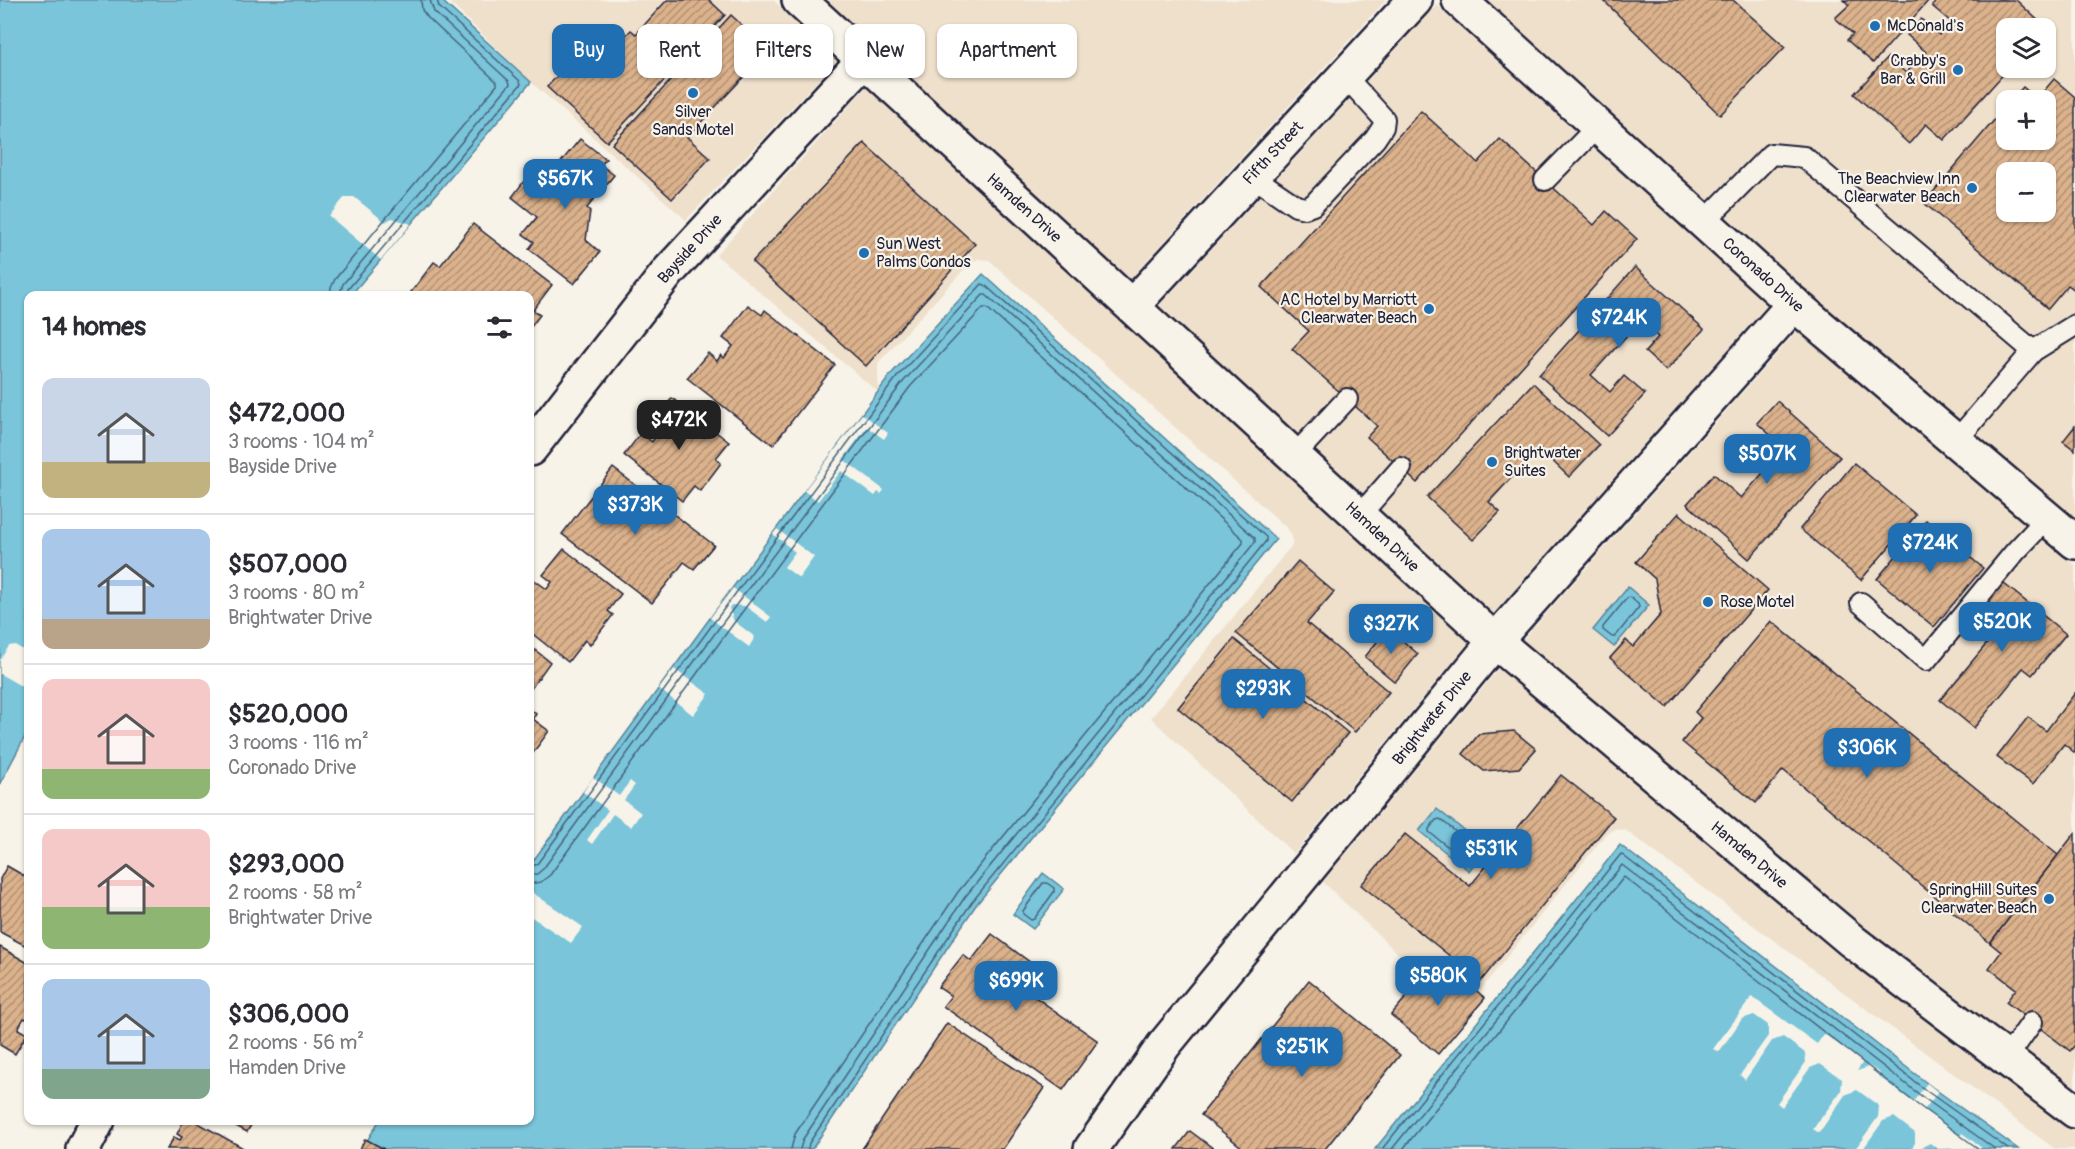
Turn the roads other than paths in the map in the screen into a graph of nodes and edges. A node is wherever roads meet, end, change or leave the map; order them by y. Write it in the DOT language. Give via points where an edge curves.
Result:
graph roads {
  1 [pos="799,0"];
  2 [pos="1415,0"];
  3 [pos="1459,0"];
  4 [pos="845,42"];
  5 [pos="1345,76"];
  6 [pos="847,78"];
  7 [pos="884,78"];
  8 [pos="1598,126"];
  9 [pos="1252,176"];
  10 [pos="1545,180"];
  11 [pos="1704,222"];
  12 [pos="1794,304"];
  13 [pos="1132,306"];
  14 [pos="2075,325"];
  15 [pos="2033,351"];
  16 [pos="1347,399"];
  17 [pos="1956,441"];
  18 [pos="534,445"];
  19 [pos="1294,456"];
  20 [pos="1401,468"];
  21 [pos="1359,516"];
  22 [pos="2047,518"];
  23 [pos="2075,542"];
  24 [pos="1861,603"];
  25 [pos="1495,641"];
  26 [pos="2032,1022"];
  27 [pos="2006,1059"];
  28 [pos="2075,1112"];
  29 [pos="95,1125"];
  30 [pos="83,1149"];
  31 [pos="1091,1149"];
  1 -- 4 [label="street, Hamden Drive"];
  2 -- 5 [label="street, Fifth Street"];
  3 -- 8 [label="street, Coronado Drive"];
  5 -- 9 [label="street, Fifth Street"];
  5 -- 9 [label="lane" via="1384,119 1375,139 1313,205 1305,208"];
  6 -- 18 [label="street, Bayside Drive" via="669,271"];
  7 -- 13 [label="street, Hamden Drive"];
  8 -- 10 [label="lane"];
  8 -- 11 [label="street, Coronado Drive"];
  9 -- 13 [label="street, Fifth Street"];
  11 -- 12 [label="street, Coronado Drive"];
  11 -- 15 [label="lane" via="1771,154 1804,157"];
  12 -- 17 [label="street, Coronado Drive"];
  12 -- 25 [label="street, Brightwater Drive"];
  13 -- 19 [label="street, Hamden Drive"];
  14 -- 15 [label="lane"];
  15 -- 17 [label="lane"];
  16 -- 19 [label="lane"];
  17 -- 22 [label="street, Coronado Drive"];
  19 -- 21 [label="street, Hamden Drive"];
  20 -- 21 [label="lane"];
  21 -- 25 [label="street, Hamden Drive"];
  22 -- 23 [label="street, Coronado Drive"];
  22 -- 24 [label="lane" via="1926,660"];
  25 -- 27 [label="street, Hamden Drive" via="1852,941"];
  25 -- 31 [label="street, Brightwater Drive" via="1164,1045"];
  26 -- 27 [label="lane"];
  27 -- 28 [label="street, Hamden Drive"];
  29 -- 30 [label="street"];
}
